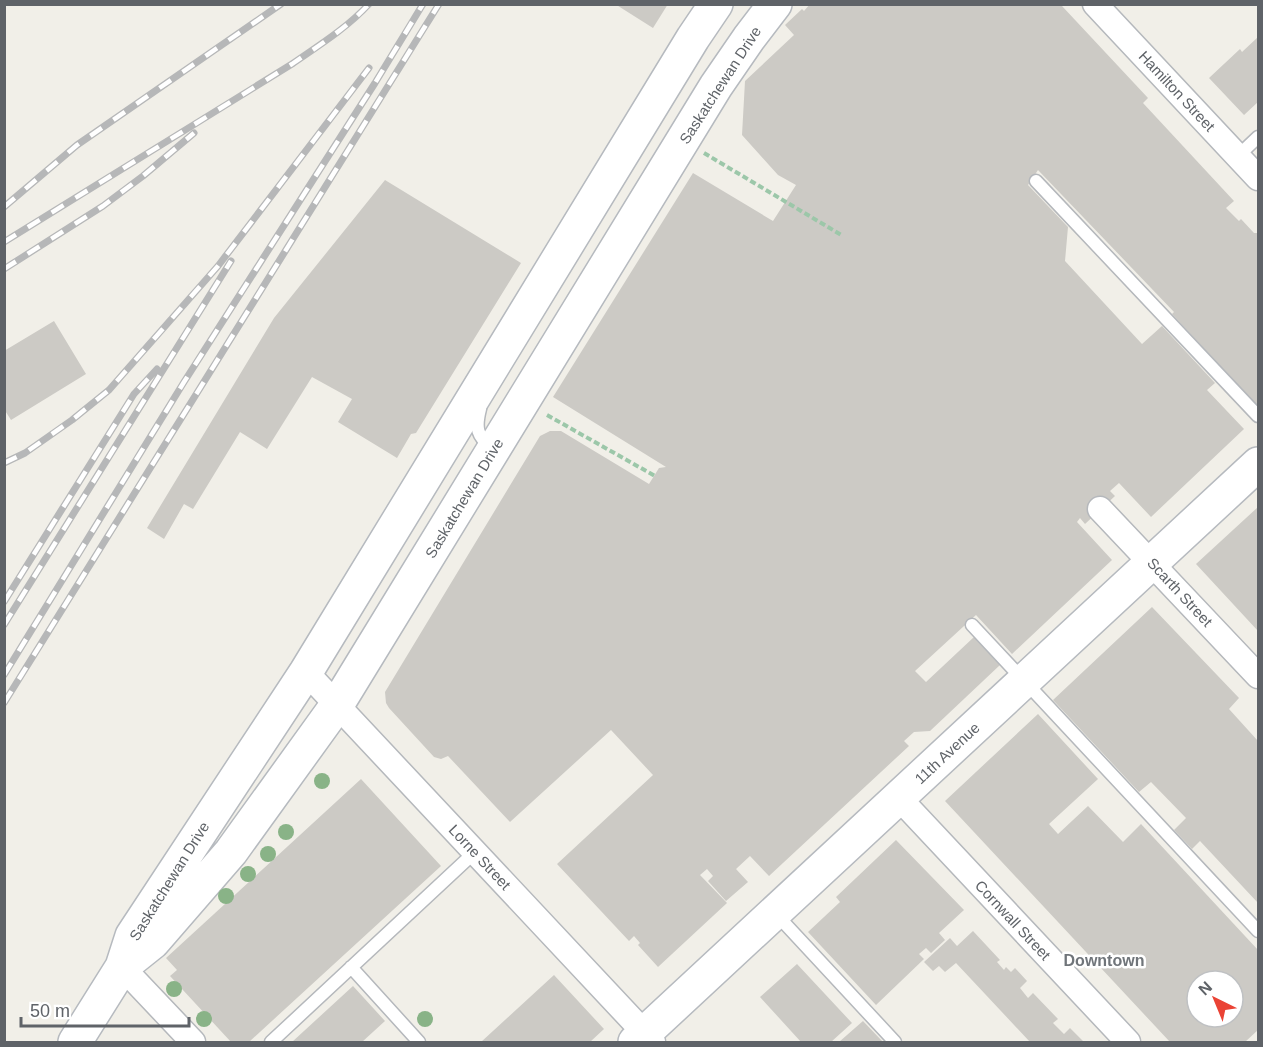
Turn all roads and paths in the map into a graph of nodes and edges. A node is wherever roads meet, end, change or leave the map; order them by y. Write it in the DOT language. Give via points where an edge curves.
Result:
graph roads {
  1 [pos="716,4"];
  2 [pos="775,4"];
  3 [pos="1095,4"];
  4 [pos="1258,137"];
  5 [pos="683,140"];
  6 [pos="1238,156"];
  7 [pos="1258,178"];
  8 [pos="1036,181"];
  9 [pos="843,236"];
  10 [pos="488,373"];
  11 [pos="523,402"];
  12 [pos="1258,417"];
  13 [pos="493,450"];
  14 [pos="1258,464"];
  15 [pos="655,476"];
  16 [pos="1100,509"];
  17 [pos="1152,563"];
  18 [pos="972,625"];
  19 [pos="306,672"];
  20 [pos="1258,676"];
  21 [pos="1024,681"];
  22 [pos="337,705"];
  23 [pos="899,798"];
  24 [pos="475,852"];
  25 [pos="775,913"];
  26 [pos="1258,930"];
  27 [pos="122,967"];
  28 [pos="351,968"];
  29 [pos="645,1040"];
  30 [pos="75,1042"];
  31 [pos="193,1042"];
  32 [pos="271,1042"];
  33 [pos="419,1042"];
  34 [pos="895,1042"];
  35 [pos="1128,1042"];
  1 -- 10 [label="main road, Saskatchewan Drive"];
  2 -- 5 [label="main road, Saskatchewan Drive"];
  3 -- 6 [label="street, Hamilton Street"];
  4 -- 6 [label="lane"];
  5 -- 9 [label="path"];
  5 -- 11 [label="main road, Saskatchewan Drive"];
  6 -- 7 [label="street, Hamilton Street"];
  8 -- 12 [label="lane"];
  10 -- 13 [label="lane" via="476,423 479,435"];
  10 -- 19 [label="main road, Saskatchewan Drive"];
  11 -- 13 [label="main road, Saskatchewan Drive"];
  11 -- 15 [label="path"];
  13 -- 22 [label="main road, Saskatchewan Drive"];
  14 -- 17 [label="main road, 11th Avenue"];
  16 -- 17 [label="street, Scarth Street"];
  17 -- 20 [label="street, Scarth Street"];
  17 -- 21 [label="main road, 11th Avenue"];
  18 -- 21 [label="lane"];
  19 -- 22 [label="street, Lorne Street"];
  19 -- 27 [label="main road, Saskatchewan Drive" via="132,936"];
  21 -- 23 [label="main road, 11th Avenue"];
  21 -- 26 [label="lane"];
  22 -- 24 [label="street, Lorne Street"];
  22 -- 27 [label="main road, Saskatchewan Drive" via="231,852 153,942"];
  23 -- 25 [label="main road, 11th Avenue"];
  23 -- 35 [label="street, Cornwall Street"];
  24 -- 28 [label="lane"];
  24 -- 29 [label="street, Lorne Street"];
  25 -- 29 [label="main road, 11th Avenue"];
  25 -- 34 [label="lane"];
  27 -- 30 [label="main road, Saskatchewan Drive"];
  27 -- 31 [label="street"];
  28 -- 32 [label="lane"];
  28 -- 33 [label="lane"];
}
